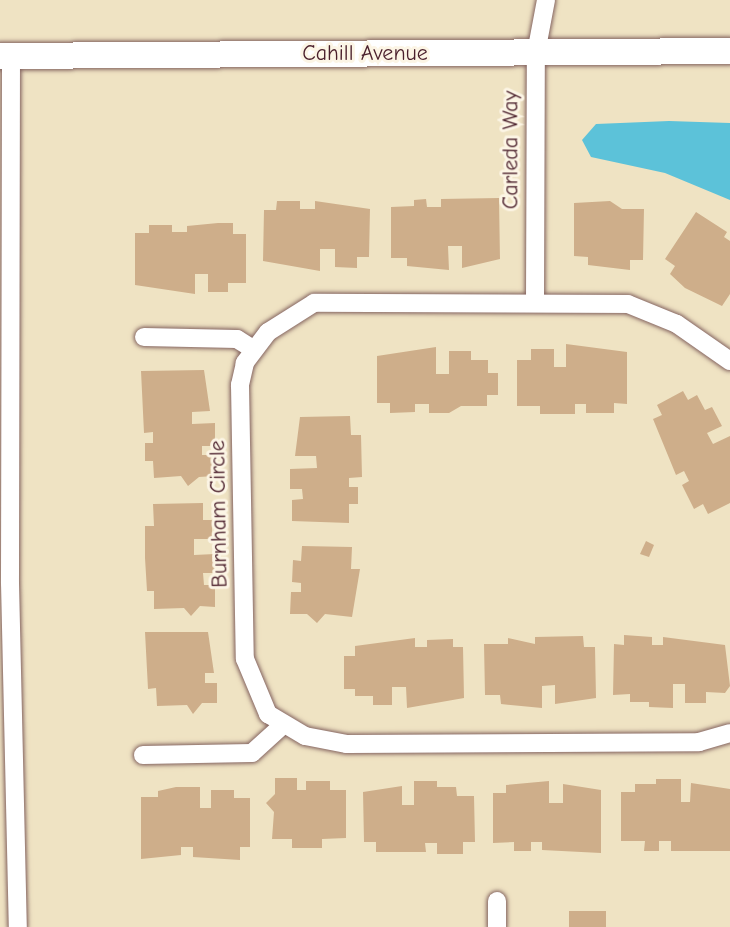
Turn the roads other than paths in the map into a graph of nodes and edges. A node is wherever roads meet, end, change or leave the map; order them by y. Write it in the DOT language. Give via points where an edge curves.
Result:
graph roads {
  1 [pos="546,0"];
  2 [pos="730,51"];
  3 [pos="536,53"];
  4 [pos="6,56"];
  5 [pos="535,302"];
  6 [pos="144,337"];
  7 [pos="254,349"];
  8 [pos="730,361"];
  9 [pos="5,583"];
  10 [pos="284,724"];
  11 [pos="730,733"];
  12 [pos="143,755"];
  13 [pos="497,901"];
  14 [pos="18,927"];
  15 [pos="498,927"];
  1 -- 3 [label="street, Carleda Way"];
  2 -- 3 [label="street, Cahill Avenue"];
  3 -- 4 [label="street, Cahill Avenue"];
  3 -- 5 [label="street, Carleda Way"];
  4 -- 9 [label="street"];
  5 -- 7 [label="street, Burnham Circle" via="314,303 294,312"];
  5 -- 8 [label="street, Burnham Circle" via="639,307 677,324"];
  6 -- 7 [label="street" via="237,339"];
  7 -- 10 [label="street, Burnham Circle" via="240,385 245,659 259,698"];
  9 -- 14 [label="street"];
  10 -- 11 [label="street, Burnham Circle" via="305,736 347,744 699,742"];
  10 -- 12 [label="street" via="252,753"];
  13 -- 15 [label="street"];
}
